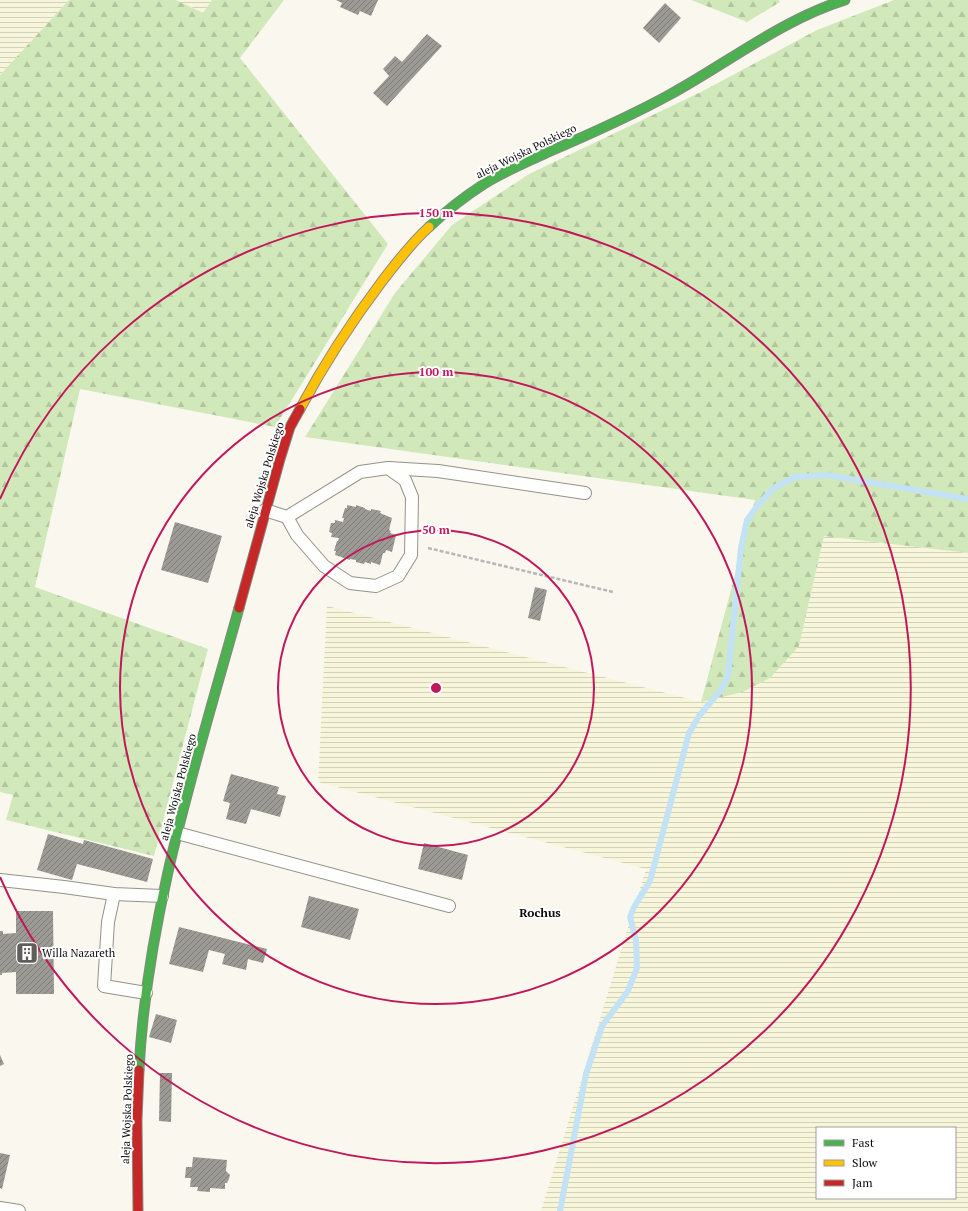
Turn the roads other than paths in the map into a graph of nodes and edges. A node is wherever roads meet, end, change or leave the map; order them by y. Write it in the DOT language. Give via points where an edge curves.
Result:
graph roads {
  1 [pos="845,0"];
  2 [pos="388,468"];
  3 [pos="584,493"];
  4 [pos="265,510"];
  5 [pos="287,517"];
  6 [pos="177,833"];
  7 [pos="0,880"];
  8 [pos="114,894"];
  9 [pos="162,896"];
  10 [pos="449,906"];
  11 [pos="146,993"];
  12 [pos="0,1208"];
  13 [pos="19,1211"];
  14 [pos="138,1211"];
  1 -- 4 [label="street, aleja Wojska Polskiego" via="795,21 671,94 523,164 454,204 414,240 362,308 317,377 290,427"];
  2 -- 3 [label="lane" via="438,471"];
  2 -- 5 [label="lane" via="360,472"];
  2 -- 5 [label="lane" via="405,480 412,497 411,555 398,576 376,586 350,583 324,566 297,535"];
  4 -- 5 [label="lane"];
  4 -- 6 [label="street, aleja Wojska Polskiego"];
  6 -- 9 [label="street, aleja Wojska Polskiego"];
  6 -- 10 [label="lane"];
  7 -- 8 [label="lane"];
  8 -- 9 [label="lane"];
  8 -- 11 [label="lane" via="108,922 104,986"];
  9 -- 11 [label="street, aleja Wojska Polskiego"];
  11 -- 14 [label="street, aleja Wojska Polskiego" via="139,1063"];
  12 -- 13 [label="lane"];
}
